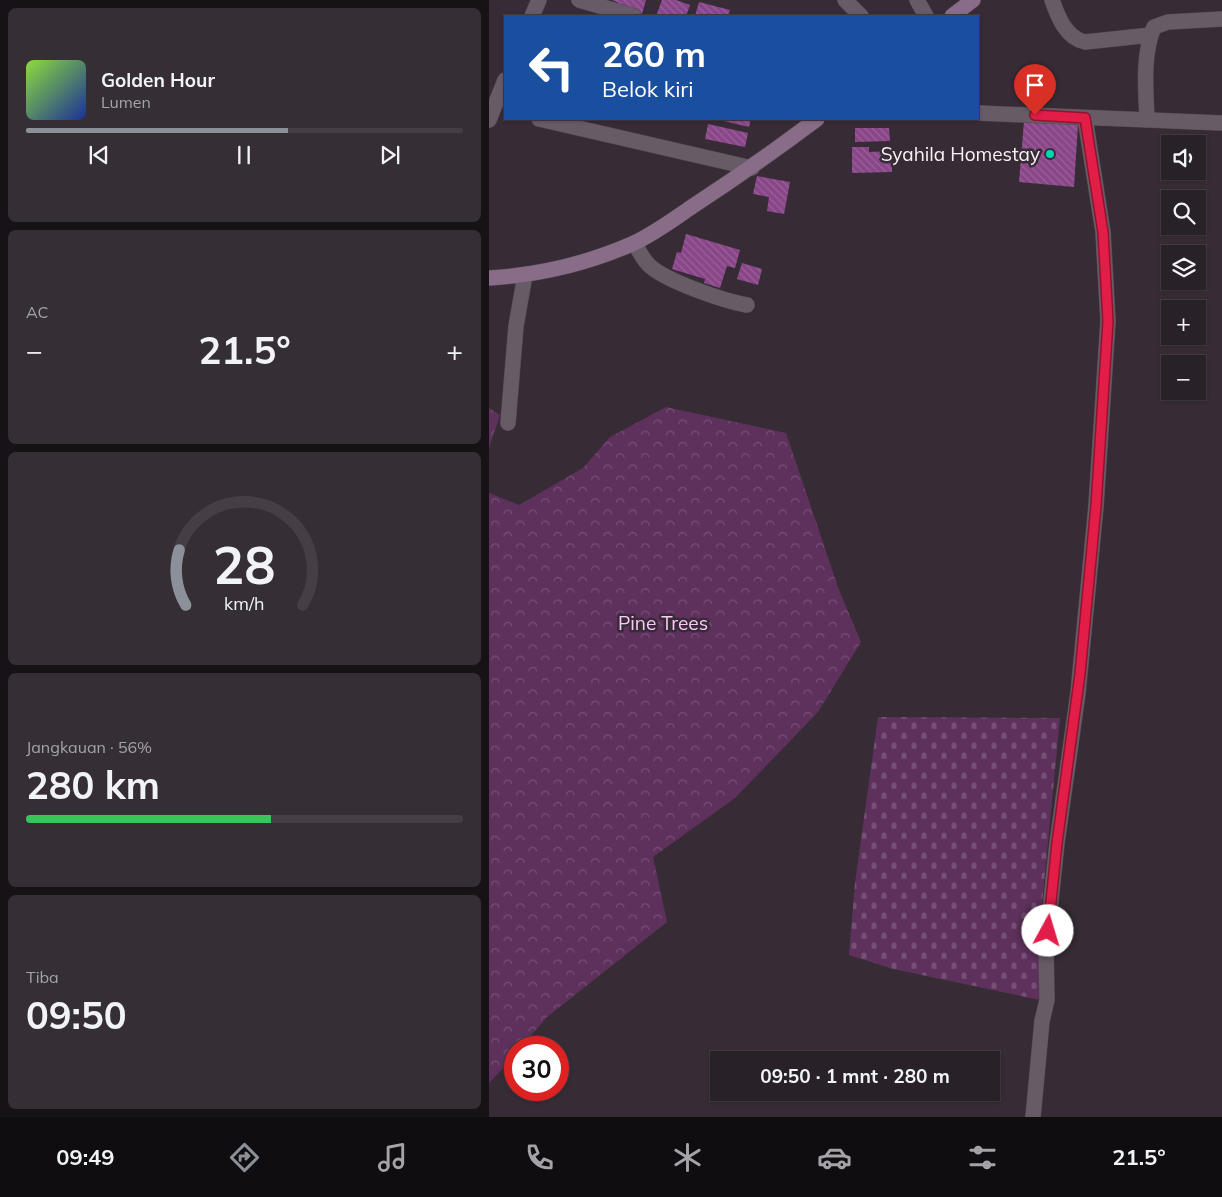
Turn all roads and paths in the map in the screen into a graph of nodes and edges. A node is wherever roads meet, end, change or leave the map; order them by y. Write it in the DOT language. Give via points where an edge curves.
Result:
graph roads {
  1 [pos="539,0"];
  2 [pos="579,0"];
  3 [pos="845,0"];
  4 [pos="917,0"];
  5 [pos="973,0"];
  6 [pos="1052,0"];
  7 [pos="532,15"];
  8 [pos="631,15"];
  9 [pos="860,15"];
  10 [pos="924,15"];
  11 [pos="953,15"];
  12 [pos="1222,19"];
  13 [pos="1151,35"];
  14 [pos="504,84"];
  15 [pos="496,113"];
  16 [pos="979,113"];
  17 [pos="1085,118"];
  18 [pos="543,120"];
  19 [pos="816,120"];
  20 [pos="1147,120"];
  21 [pos="1222,123"];
  22 [pos="752,168"];
  23 [pos="633,243"];
  24 [pos="525,276"];
  25 [pos="489,278"];
  26 [pos="747,305"];
  27 [pos="508,423"];
  28 [pos="1033,1117"];
  1 -- 7 [label="street"];
  2 -- 8 [label="street"];
  3 -- 9 [label="street"];
  4 -- 10 [label="street"];
  5 -- 11 [label="street"];
  6 -- 13 [label="street" via="1065,29 1075,40 1085,42"];
  12 -- 13 [label="street" via="1159,24"];
  13 -- 20 [label="street" via="1147,65"];
  14 -- 15 [label="street"];
  16 -- 17 [label="street"];
  17 -- 20 [label="street"];
  17 -- 28 [label="street" via="1103,232 1107,331 1096,506 1078,693 1046,948 1047,1000"];
  18 -- 22 [label="street"];
  19 -- 22 [label="street"];
  20 -- 21 [label="street"];
  22 -- 23 [label="street"];
  23 -- 24 [label="street" via="599,257"];
  23 -- 26 [label="street" via="650,266 676,280"];
  24 -- 25 [label="street"];
  24 -- 27 [label="street" via="516,326"];
}
